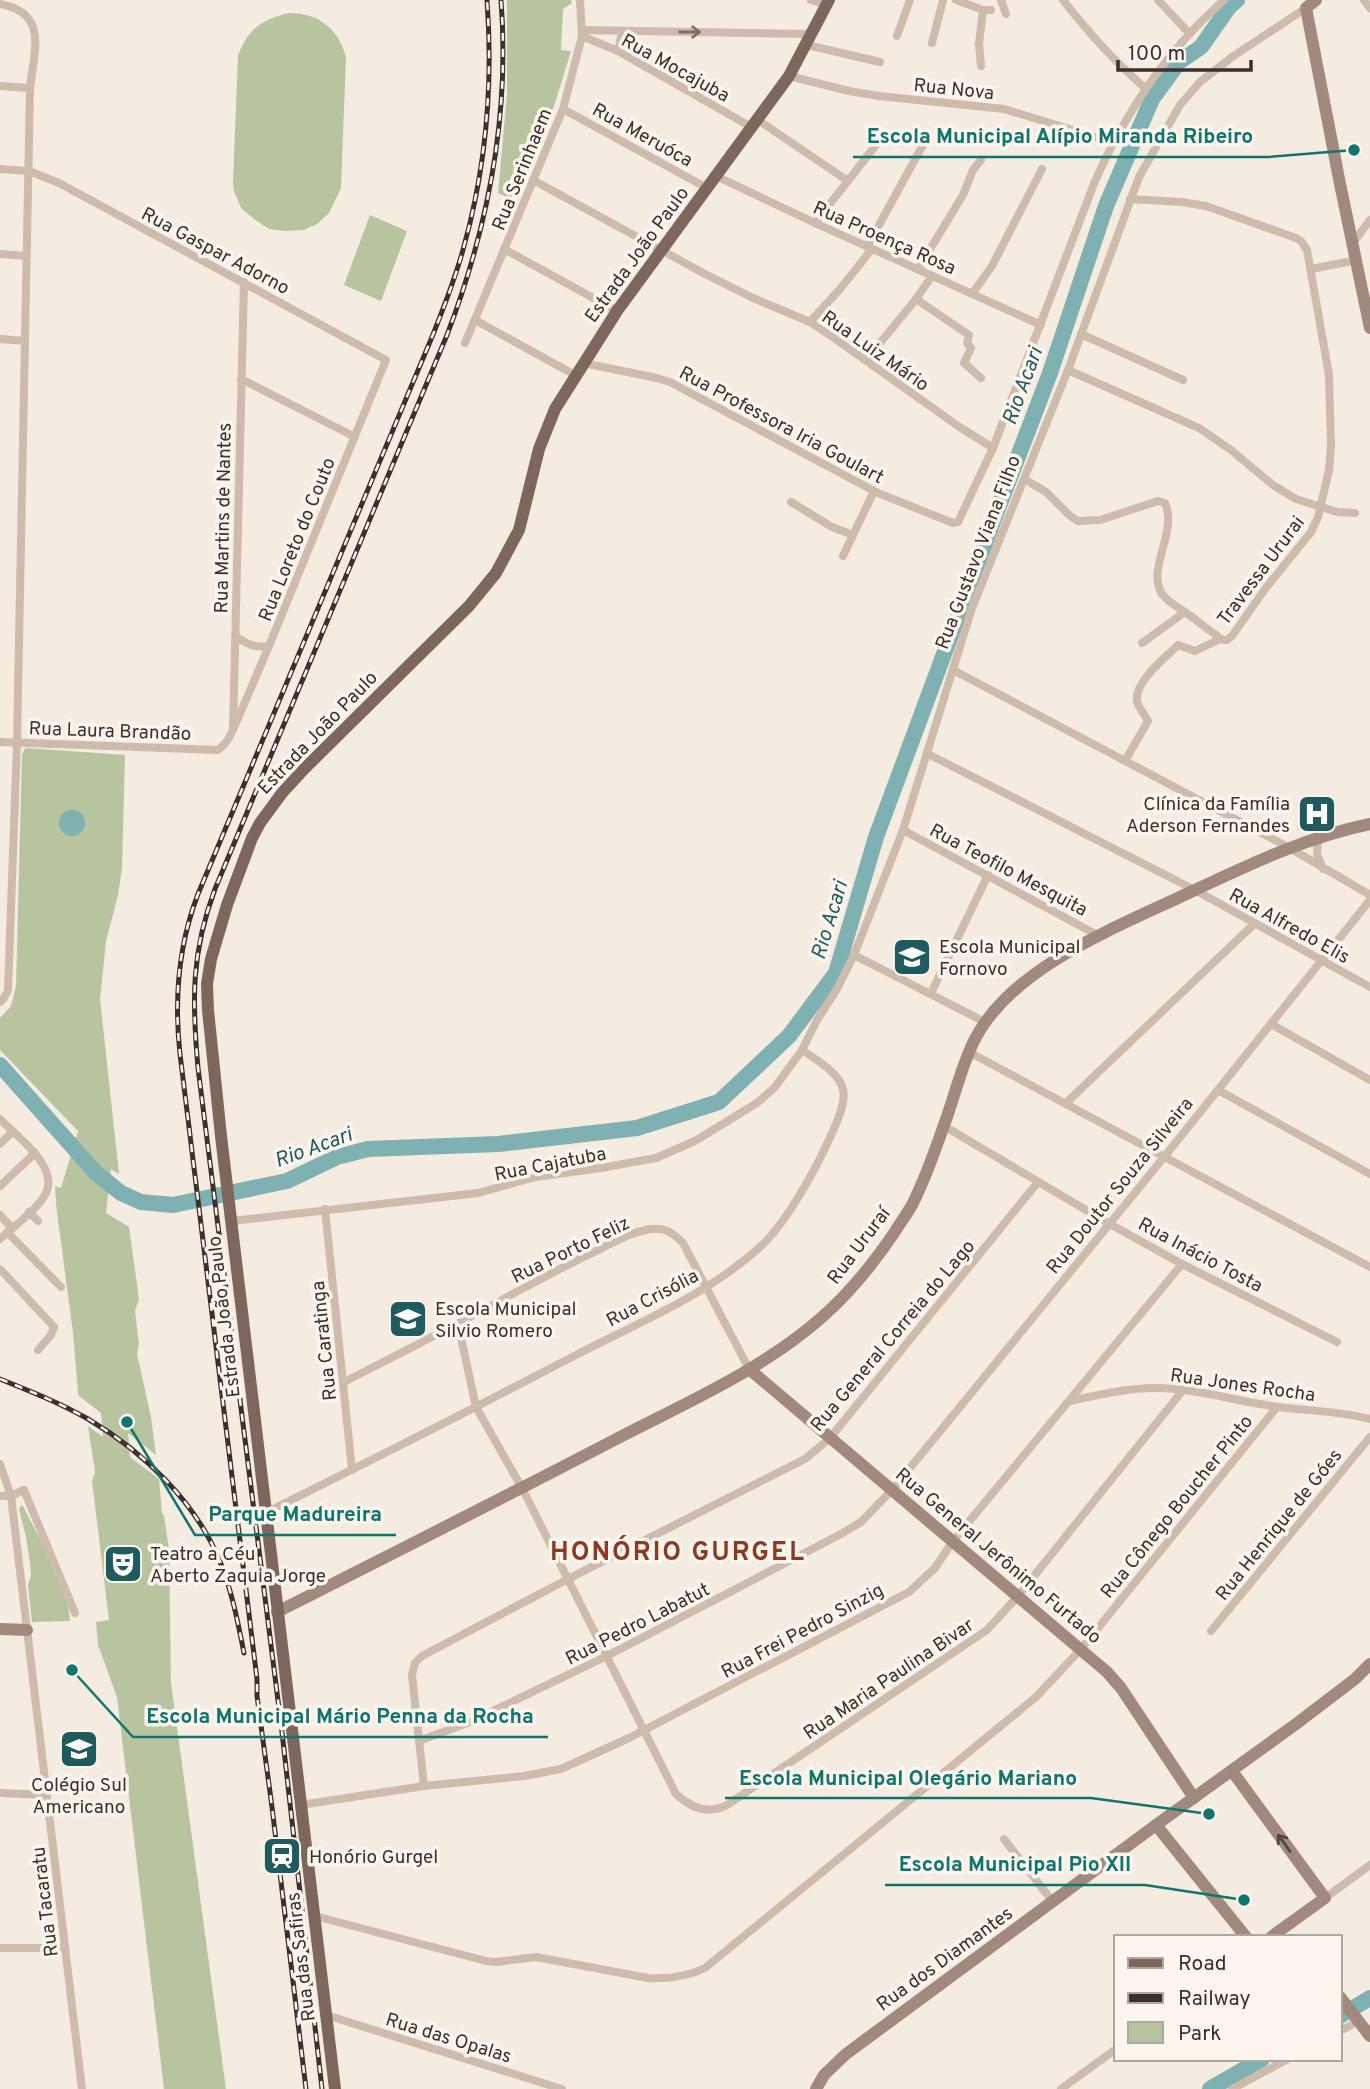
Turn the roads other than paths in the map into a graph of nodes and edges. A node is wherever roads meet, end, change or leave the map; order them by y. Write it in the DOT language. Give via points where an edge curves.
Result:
graph roads {
  1 [pos="580,0"];
  2 [pos="811,0"];
  3 [pos="910,0"];
  4 [pos="943,0"];
  5 [pos="956,0"];
  6 [pos="1001,0"];
  7 [pos="1063,0"];
  8 [pos="1158,0"];
  9 [pos="1224,0"];
  10 [pos="1364,0"];
  11 [pos="828,3"];
  12 [pos="970,3"];
  13 [pos="0,4"];
  14 [pos="1311,4"];
  15 [pos="1370,8"];
  16 [pos="1006,14"];
  17 [pos="622,32"];
  18 [pos="582,33"];
  19 [pos="1189,33"];
  20 [pos="897,36"];
  21 [pos="809,40"];
  22 [pos="932,43"];
  23 [pos="618,51"];
  24 [pos="880,62"];
  25 [pos="981,66"];
  26 [pos="789,76"];
  27 [pos="0,86"];
  28 [pos="30,88"];
  29 [pos="1144,88"];
  30 [pos="563,109"];
  31 [pos="755,124"];
  32 [pos="879,141"];
  33 [pos="1112,142"];
  34 [pos="924,143"];
  35 [pos="981,160"];
  36 [pos="0,169"];
  37 [pos="1042,169"];
  38 [pos="29,171"];
  39 [pos="716,176"];
  40 [pos="533,180"];
  41 [pos="848,181"];
  42 [pos="707,188"];
  43 [pos="1130,199"];
  44 [pos="1370,220"];
  45 [pos="815,223"];
  46 [pos="1353,243"];
  47 [pos="869,248"];
  48 [pos="661,249"];
  49 [pos="505,250"];
  50 [pos="0,254"];
  51 [pos="27,256"];
  52 [pos="1357,260"];
  53 [pos="918,269"];
  54 [pos="1311,269"];
  55 [pos="932,276"];
  56 [pos="244,282"];
  57 [pos="972,294"];
  58 [pos="916,299"];
  59 [pos="617,311"];
  60 [pos="475,320"];
  61 [pos="810,322"];
  62 [pos="1041,324"];
  63 [pos="1370,328"];
  64 [pos="1081,334"];
  65 [pos="0,339"];
  66 [pos="24,341"];
  67 [pos="465,343"];
  68 [pos="386,360"];
  69 [pos="866,360"];
  70 [pos="583,363"];
  71 [pos="1068,370"];
  72 [pos="575,375"];
  73 [pos="981,378"];
  74 [pos="241,379"];
  75 [pos="1183,380"];
  76 [pos="355,437"];
  77 [pos="993,449"];
  78 [pos="1024,479"];
  79 [pos="874,491"];
  80 [pos="791,502"];
  81 [pos="1321,508"];
  82 [pos="1355,513"];
  83 [pos="853,535"];
  84 [pos="843,556"];
  85 [pos="1185,612"];
  86 [pos="236,636"];
  87 [pos="1220,639"];
  88 [pos="1142,643"];
  89 [pos="269,646"];
  90 [pos="953,670"];
  91 [pos="233,730"];
  92 [pos="0,742"];
  93 [pos="17,742"];
  94 [pos="928,754"];
  95 [pos="1125,761"];
  96 [pos="1370,824"];
  97 [pos="903,830"];
  98 [pos="1318,838"];
  99 [pos="1288,847"];
  100 [pos="1323,869"];
  101 [pos="988,875"];
  102 [pos="1195,890"];
  103 [pos="1370,898"];
  104 [pos="1254,924"];
  105 [pos="1099,936"];
  106 [pos="854,955"];
  107 [pos="1321,961"];
  108 [pos="1370,987"];
  109 [pos="931,993"];
  110 [pos="0,1002"];
  111 [pos="817,1020"];
  112 [pos="985,1022"];
  113 [pos="1270,1024"];
  114 [pos="802,1050"];
  115 [pos="969,1052"];
  116 [pos="1370,1080"];
  117 [pos="1218,1090"];
  118 [pos="1066,1103"];
  119 [pos="0,1119"];
  120 [pos="944,1126"];
  121 [pos="12,1132"];
  122 [pos="0,1144"];
  123 [pos="35,1153"];
  124 [pos="1165,1156"];
  125 [pos="1370,1174"];
  126 [pos="1038,1182"];
  127 [pos="0,1186"];
  128 [pos="326,1209"];
  129 [pos="29,1212"];
  130 [pos="0,1215"];
  131 [pos="231,1217"];
  132 [pos="38,1222"];
  133 [pos="1108,1223"];
  134 [pos="10,1230"];
  135 [pos="0,1239"];
  136 [pos="1182,1264"];
  137 [pos="1370,1267"];
  138 [pos="0,1269"];
  139 [pos="61,1287"];
  140 [pos="706,1287"];
  141 [pos="458,1324"];
  142 [pos="1337,1342"];
  143 [pos="38,1350"];
  144 [pos="749,1369"];
  145 [pos="344,1382"];
  146 [pos="1183,1390"];
  147 [pos="1069,1401"];
  148 [pos="476,1407"];
  149 [pos="1277,1407"];
  150 [pos="1370,1419"];
  151 [pos="1370,1437"];
  152 [pos="830,1438"];
  153 [pos="0,1464"];
  154 [pos="352,1470"];
  155 [pos="522,1488"];
  156 [pos="892,1490"];
  157 [pos="0,1496"];
  158 [pos="11,1496"];
  159 [pos="265,1513"];
  160 [pos="953,1541"];
  161 [pos="568,1578"];
  162 [pos="1018,1596"];
  163 [pos="277,1612"];
  164 [pos="75,1613"];
  165 [pos="0,1629"];
  166 [pos="27,1630"];
  167 [pos="1211,1631"];
  168 [pos="1081,1649"];
  169 [pos="607,1656"];
  170 [pos="1370,1664"];
  171 [pos="644,1731"];
  172 [pos="419,1741"];
  173 [pos="1232,1771"];
  174 [pos="424,1786"];
  175 [pos="0,1793"];
  176 [pos="47,1795"];
  177 [pos="1194,1798"];
  178 [pos="301,1805"];
  179 [pos="1156,1825"];
  180 [pos="1004,1839"];
  181 [pos="1370,1865"];
  182 [pos="1325,1898"];
  183 [pos="1053,1902"];
  184 [pos="315,1916"];
  185 [pos="1292,1932"];
  186 [pos="1244,1935"];
  187 [pos="0,1948"];
  188 [pos="65,1948"];
  189 [pos="1342,1999"];
  190 [pos="326,2015"];
  191 [pos="1358,2020"];
  192 [pos="1342,2030"];
  193 [pos="1370,2036"];
  194 [pos="1114,2050"];
  195 [pos="1284,2061"];
  196 [pos="82,2089"];
  197 [pos="335,2089"];
  198 [pos="562,2089"];
  199 [pos="816,2089"];
  200 [pos="1061,2089"];
  201 [pos="1232,2089"];
  1 -- 18 [label="street, Rua Serinhaem"];
  2 -- 11 [label="street"];
  3 -- 20 [label="street"];
  4 -- 22 [label="street"];
  5 -- 12 [label="street"];
  6 -- 16 [label="street"];
  7 -- 29 [label="street" via="1103,50"];
  8 -- 19 [label="street"];
  9 -- 19 [label="street"];
  10 -- 15 [label="street"];
  11 -- 21 [label="main road, Estrada João Paulo"];
  12 -- 25 [label="street" via="987,10 979,44"];
  13 -- 28 [label="street" via="24,12 34,26"];
  14 -- 43 [label="street, Rua Gustavo Viana Filho" via="1200,82 1160,137"];
  14 -- 46 [label="street"];
  17 -- 18 [label="street"];
  17 -- 21 [label="street, one-way"];
  17 -- 23 [label="street"];
  18 -- 23 [label="street, Rua Mocajuba"];
  18 -- 30 [label="street, Rua Serinhaem"];
  19 -- 29 [label="street"];
  21 -- 24 [label="street"];
  21 -- 26 [label="main road, Estrada João Paulo"];
  23 -- 31 [label="street, Rua Mocajuba"];
  26 -- 31 [label="main road, Estrada João Paulo"];
  26 -- 33 [label="street, Rua Nova" via="879,96 1004,109"];
  27 -- 28 [label="street"];
  28 -- 38 [label="street"];
  29 -- 33 [label="street"];
  30 -- 40 [label="street, Rua Serinhaem"];
  30 -- 42 [label="street, Rua Meruóca"];
  31 -- 39 [label="main road, Estrada João Paulo"];
  31 -- 41 [label="street, Rua Mocajuba"];
  32 -- 41 [label="street"];
  33 -- 62 [label="street"];
  34 -- 47 [label="street"];
  35 -- 53 [label="street"];
  36 -- 38 [label="street, Rua Gaspar Adorno"];
  37 -- 57 [label="street" via="1003,247"];
  38 -- 51 [label="street"];
  38 -- 56 [label="street, Rua Gaspar Adorno"];
  39 -- 42 [label="main road, Estrada João Paulo"];
  39 -- 45 [label="street, Rua Proença Rosa"];
  40 -- 48 [label="street, Rua Luiz Mário"];
  40 -- 49 [label="street, Rua Serinhaem"];
  41 -- 45 [label="street"];
  42 -- 48 [label="main road, Estrada João Paulo"];
  43 -- 54 [label="street, Travessa Ururai" via="1206,206 1296,238 1304,245"];
  43 -- 64 [label="street, Rua Gustavo Viana Filho"];
  44 -- 46 [label="street"];
  45 -- 47 [label="street, Rua Proença Rosa"];
  46 -- 52 [label="street"];
  47 -- 53 [label="street, Rua Proença Rosa"];
  47 -- 61 [label="street"];
  48 -- 59 [label="main road, Estrada João Paulo"];
  48 -- 61 [label="street, Rua Luiz Mário"];
  49 -- 59 [label="street"];
  49 -- 60 [label="street, Rua Serinhaem"];
  50 -- 51 [label="street"];
  51 -- 66 [label="street"];
  52 -- 54 [label="street"];
  52 -- 63 [label="street"];
  53 -- 55 [label="street, Rua Proença Rosa"];
  54 -- 81 [label="street, Travessa Ururai" via="1329,376 1331,446"];
  55 -- 57 [label="street, Rua Proença Rosa"];
  55 -- 58 [label="street"];
  56 -- 68 [label="street, Rua Gaspar Adorno"];
  56 -- 74 [label="street, Rua Martins de Nantes"];
  57 -- 62 [label="street, Rua Proença Rosa"];
  58 -- 69 [label="street"];
  58 -- 73 [label="street" via="969,335 971,348 964,363"];
  59 -- 70 [label="main road, Estrada João Paulo"];
  60 -- 67 [label="street, Rua Serinhaem"];
  60 -- 72 [label="street"];
  61 -- 69 [label="street, Rua Luiz Mário"];
  62 -- 77 [label="street"];
  64 -- 71 [label="street, Rua Gustavo Viana Filho"];
  64 -- 75 [label="street"];
  65 -- 66 [label="street"];
  66 -- 93 [label="street"];
  68 -- 76 [label="street, Rua Loreto do Couto"];
  69 -- 77 [label="street, Rua Luiz Mário"];
  70 -- 72 [label="main road, Estrada João Paulo"];
  70 -- 79 [label="street, Rua Professora Iria Goulart" via="670,382"];
  71 -- 78 [label="street, Rua Gustavo Viana Filho"];
  71 -- 81 [label="street" via="1199,428 1287,494"];
  72 -- 131 [label="main road, Estrada João Paulo" via="546,430 519,530 496,573 469,606 289,785 260,822 242,860 216,937 207,984"];
  74 -- 76 [label="street"];
  74 -- 86 [label="street, Rua Martins de Nantes"];
  76 -- 89 [label="street, Rua Loreto do Couto"];
  77 -- 79 [label="street, Rua Professora Iria Goulart" via="956,523"];
  78 -- 85 [label="street, Travessa Ururai" via="1078,521 1165,503 1168,526 1157,581 1164,597"];
  78 -- 90 [label="street, Rua Gustavo Viana Filho" via="972,608"];
  79 -- 83 [label="street"];
  80 -- 83 [label="street" via="823,523"];
  81 -- 82 [label="street"];
  81 -- 87 [label="street, Travessa Ururai" via="1315,526 1232,636"];
  83 -- 84 [label="street"];
  85 -- 87 [label="street, Travessa Ururai"];
  85 -- 88 [label="street"];
  86 -- 89 [label="street" via="256,647"];
  86 -- 91 [label="street, Rua Martins de Nantes"];
  87 -- 95 [label="street" via="1195,651 1178,645 1150,673 1137,695 1148,721"];
  89 -- 91 [label="street, Rua Loreto do Couto"];
  90 -- 94 [label="street, Rua Gustavo Viana Filho"];
  90 -- 95 [label="street"];
  91 -- 93 [label="street, Rua Laura Brandão" via="218,750"];
  92 -- 93 [label="street, Rua Laura Brandão"];
  93 -- 110 [label="street" via="8,990"];
  94 -- 97 [label="street, Rua Gustavo Viana Filho"];
  94 -- 102 [label="street, Rua Alfredo Elis"];
  95 -- 99 [label="street"];
  96 -- 98 [label="street, Rua Ururaí"];
  97 -- 101 [label="street, Rua Teofilo Mesquita"];
  97 -- 106 [label="street, Rua Gustavo Viana Filho"];
  98 -- 99 [label="street, Rua Ururaí"];
  98 -- 100 [label="street" via="1317,854"];
  99 -- 100 [label="street"];
  99 -- 102 [label="street, Rua Ururaí"];
  100 -- 103 [label="street"];
  101 -- 105 [label="street, Rua Teofilo Mesquita"];
  101 -- 109 [label="street"];
  102 -- 104 [label="street, Rua Alfredo Elis"];
  102 -- 105 [label="street, Rua Ururaí"];
  103 -- 107 [label="street, Rua Doutor Souza Silveira"];
  104 -- 107 [label="street, Rua Alfredo Elis"];
  104 -- 118 [label="street"];
  105 -- 112 [label="street, Rua Ururaí" via="1014,990"];
  106 -- 109 [label="street"];
  106 -- 111 [label="street, Rua Gustavo Viana Filho"];
  107 -- 108 [label="street, Rua Alfredo Elis"];
  107 -- 113 [label="street, Rua Doutor Souza Silveira"];
  109 -- 112 [label="street"];
  111 -- 114 [label="street, Rua Cajatuba"];
  112 -- 115 [label="street, Rua Ururaí"];
  113 -- 116 [label="street"];
  113 -- 117 [label="street, Rua Doutor Souza Silveira"];
  114 -- 128 [label="street, Rua Cajatuba" via="757,1104 695,1141 656,1157 536,1177 478,1193"];
  114 -- 140 [label="street, Rua Crisólia" via="829,1068 844,1087 833,1130 769,1239"];
  115 -- 118 [label="street"];
  115 -- 120 [label="street, Rua Ururaí"];
  117 -- 124 [label="street, Rua Doutor Souza Silveira"];
  117 -- 125 [label="street"];
  118 -- 124 [label="street"];
  119 -- 121 [label="street"];
  120 -- 126 [label="street, Rua Inácio Tosta"];
  120 -- 144 [label="street, Rua Ururaí" via="913,1204 859,1280 817,1322"];
  121 -- 122 [label="street"];
  121 -- 123 [label="street"];
  123 -- 127 [label="street"];
  123 -- 129 [label="street" via="46,1168 49,1186"];
  124 -- 133 [label="street, Rua Doutor Souza Silveira"];
  124 -- 137 [label="street"];
  126 -- 133 [label="street, Rua Inácio Tosta"];
  126 -- 152 [label="street, Rua General Correia do Lago"];
  128 -- 131 [label="street, Rua Cajatuba"];
  128 -- 145 [label="street, Rua Caratinga"];
  129 -- 132 [label="street"];
  129 -- 134 [label="street"];
  130 -- 134 [label="street"];
  131 -- 159 [label="main road, Estrada João Paulo"];
  133 -- 136 [label="street, Rua Inácio Tosta"];
  133 -- 156 [label="street, Rua Doutor Souza Silveira"];
  134 -- 135 [label="street"];
  134 -- 139 [label="street"];
  136 -- 142 [label="street, Rua Inácio Tosta"];
  136 -- 147 [label="street, Rua Frei Pedro Sinzig"];
  138 -- 143 [label="street" via="54,1327"];
  140 -- 141 [label="street, Rua Porto Feliz" via="683,1243 671,1232 637,1231"];
  140 -- 144 [label="street, Rua Porto Feliz"];
  140 -- 148 [label="street, Rua Crisólia"];
  141 -- 145 [label="street, Rua Porto Feliz"];
  141 -- 148 [label="street"];
  144 -- 152 [label="street, Rua General Jerônimo Furtado"];
  144 -- 155 [label="street, Rua Ururaí"];
  145 -- 154 [label="street, Rua Caratinga"];
  146 -- 147 [label="street, Rua Jones Rocha" via="1130,1390"];
  146 -- 149 [label="street, Rua Jones Rocha"];
  146 -- 162 [label="street, Rua Maria Paulina Bivar"];
  147 -- 160 [label="street, Rua Frei Pedro Sinzig"];
  148 -- 154 [label="street, Rua Crisólia"];
  148 -- 155 [label="street"];
  149 -- 150 [label="street, Rua Jones Rocha"];
  149 -- 168 [label="street, Rua Cônego Boucher Pinto"];
  151 -- 167 [label="street, Rua Henrique de Góes"];
  152 -- 156 [label="street, Rua General Jerônimo Furtado"];
  152 -- 161 [label="street, Rua General Correia do Lago" via="793,1466"];
  153 -- 158 [label="street, Rua Tacaratu"];
  154 -- 159 [label="street, Rua Crisólia"];
  155 -- 161 [label="street"];
  155 -- 163 [label="street, Rua Ururaí"];
  156 -- 160 [label="street, Rua General Jerônimo Furtado"];
  156 -- 169 [label="street, Rua Pedro Labatut" via="862,1522"];
  157 -- 158 [label="street"];
  158 -- 164 [label="street" via="24,1490"];
  158 -- 166 [label="street, Rua Tacaratu"];
  159 -- 163 [label="main road, Estrada João Paulo"];
  160 -- 162 [label="street, Rua General Jerônimo Furtado"];
  160 -- 171 [label="street, Rua Frei Pedro Sinzig" via="935,1568 909,1592"];
  161 -- 169 [label="street"];
  161 -- 172 [label="street, Rua General Correia do Lago" via="415,1663 412,1675"];
  162 -- 168 [label="street, Rua General Jerônimo Furtado"];
  162 -- 171 [label="street, Rua Maria Paulina Bivar" via="975,1639 719,1809 698,1809 676,1794"];
  163 -- 178 [label="main road, Rua das Safiras"];
  165 -- 166 [label="street"];
  166 -- 176 [label="street, Rua Tacaratu"];
  168 -- 177 [label="street, Rua General Jerônimo Furtado" via="1121,1688"];
  168 -- 184 [label="street, Rua Cônego Boucher Pinto" via="1036,1698 730,1949 694,1973 648,1978 536,1957 486,1961"];
  169 -- 171 [label="street"];
  169 -- 172 [label="street, Rua Pedro Labatut" via="470,1722"];
  170 -- 173 [label="street, Rua dos Diamantes"];
  171 -- 174 [label="street, Rua Frei Pedro Sinzig" via="548,1773"];
  172 -- 174 [label="street, Rua General Correia do Lago"];
  173 -- 177 [label="street, Rua dos Diamantes"];
  182 -- 173 [label="street, one-way"];
  174 -- 178 [label="street, Rua Frei Pedro Sinzig"];
  175 -- 176 [label="street"];
  176 -- 188 [label="street, Rua Tacaratu"];
  177 -- 179 [label="street, Rua dos Diamantes"];
  178 -- 184 [label="main road, Rua das Safiras"];
  179 -- 183 [label="street, Rua dos Diamantes"];
  179 -- 186 [label="street"];
  180 -- 183 [label="street"];
  181 -- 182 [label="street"];
  182 -- 185 [label="street"];
  183 -- 199 [label="street, Rua dos Diamantes" via="846,2054"];
  184 -- 190 [label="main road, Rua das Safiras"];
  187 -- 188 [label="street"];
  188 -- 196 [label="street, Rua Tacaratu"];
  189 -- 191 [label="street"];
  190 -- 197 [label="main road, Rua das Safiras"];
  190 -- 198 [label="street, Rua das Opalas"];
  191 -- 192 [label="street"];
  191 -- 193 [label="street"];
  194 -- 200 [label="street"];
  195 -- 201 [label="street"];
}
